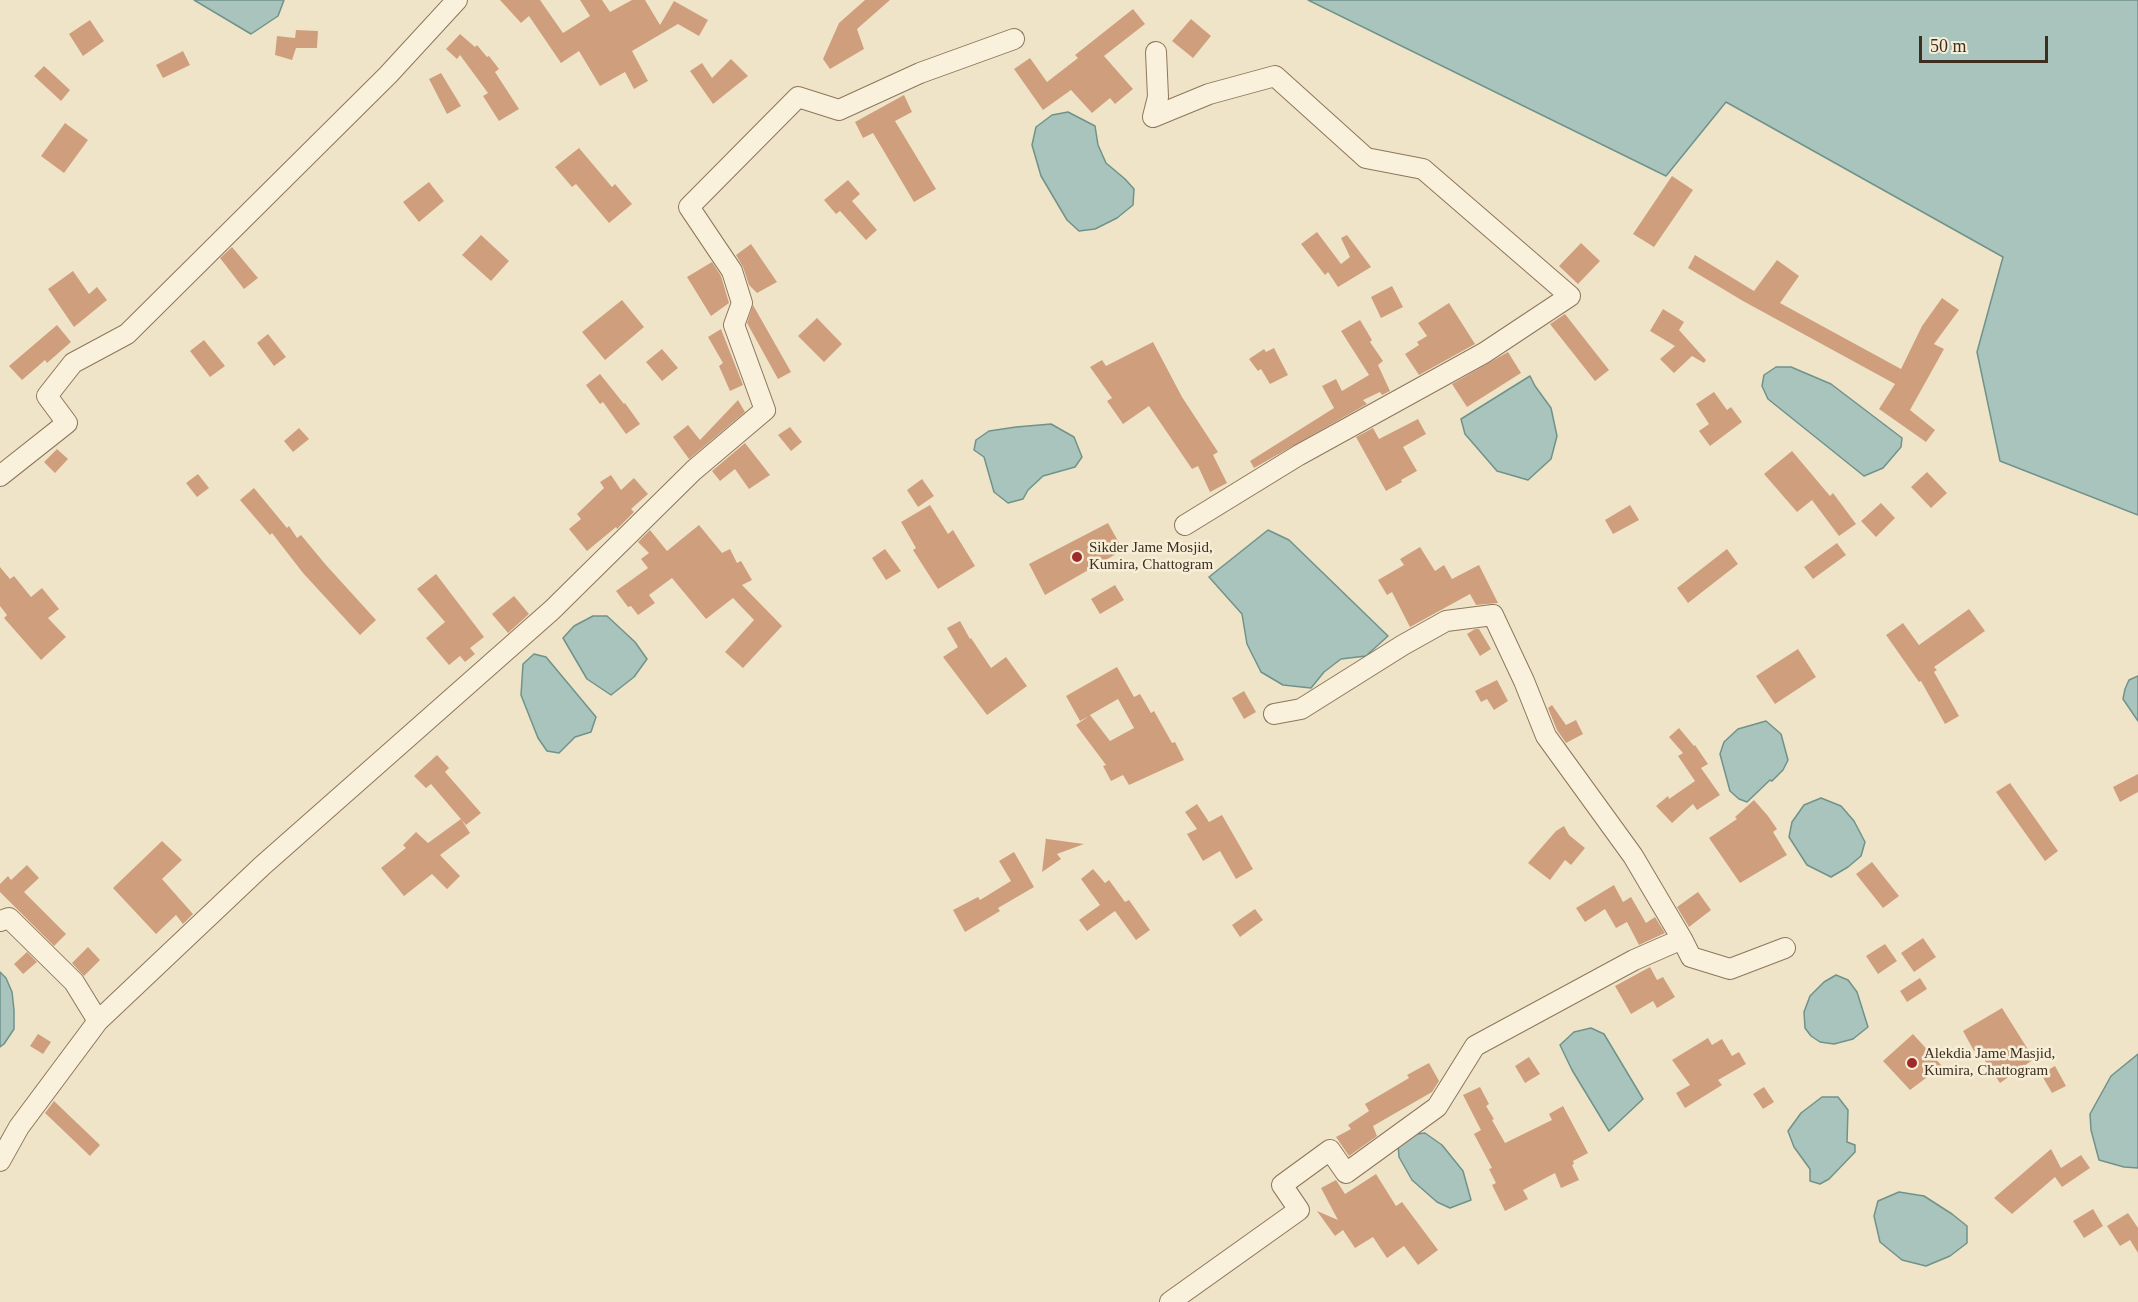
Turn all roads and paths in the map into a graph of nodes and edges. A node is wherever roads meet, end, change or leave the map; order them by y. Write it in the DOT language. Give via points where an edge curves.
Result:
graph roads {
  1 [pos="457,0"];
  2 [pos="1014,39"];
  3 [pos="1156,52"];
  4 [pos="0,476"];
  5 [pos="1185,525"];
  6 [pos="1274,714"];
  7 [pos="0,921"];
  8 [pos="1682,939"];
  9 [pos="1785,948"];
  10 [pos="98,1021"];
  11 [pos="0,1161"];
  12 [pos="1170,1302"];
  1 -- 4 [label="street" via="388,75 127,334 73,363 46,396 67,423"];
  2 -- 10 [label="street" via="920,73 839,110 798,96 689,207 732,271 742,303 734,325 765,410 694,470 552,610 262,866"];
  3 -- 5 [label="street" via="1158,97 1153,117 1209,94 1275,76 1366,158 1423,169 1570,296 1484,353 1299,455"];
  6 -- 8 [label="street" via="1301,709 1446,621 1492,615 1546,736 1633,856"];
  7 -- 10 [label="street" via="9,918 74,982"];
  8 -- 9 [label="street" via="1691,957 1730,969"];
  8 -- 12 [label="street" via="1634,960 1475,1046 1437,1107 1346,1173 1330,1150 1282,1185 1299,1210"];
  10 -- 11 [label="street" via="19,1127"];
}
